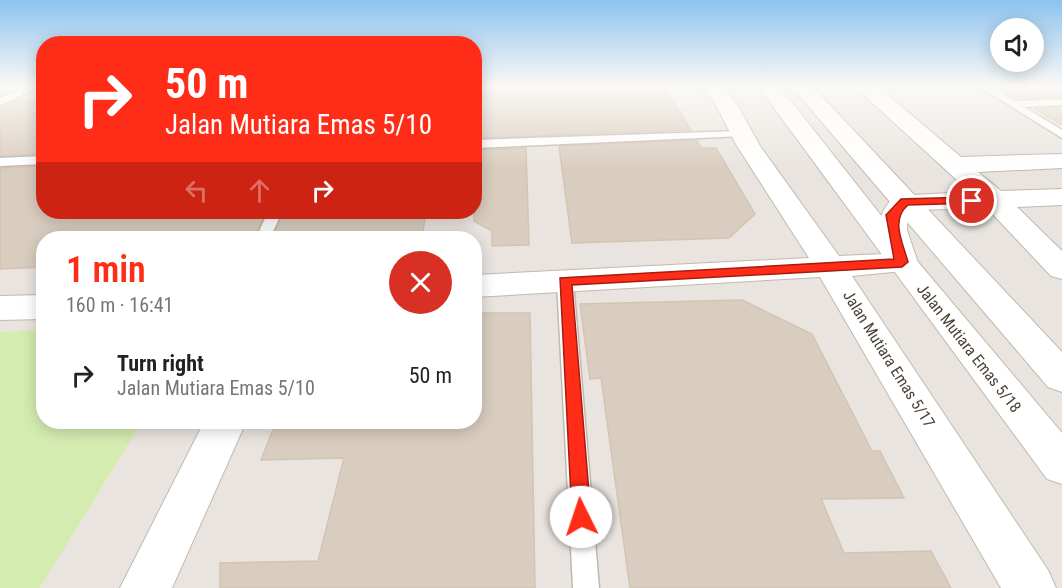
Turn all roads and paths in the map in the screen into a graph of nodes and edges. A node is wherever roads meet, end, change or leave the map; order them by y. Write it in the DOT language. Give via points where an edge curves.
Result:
graph roads {
  1 [pos="687,113"];
  2 [pos="729,113"];
  3 [pos="789,113"];
  4 [pos="826,113"];
  5 [pos="895,113"];
  6 [pos="1027,113"];
  7 [pos="1062,135"];
  8 [pos="482,143"];
  9 [pos="36,160"];
  10 [pos="1062,161"];
  11 [pos="0,162"];
  12 [pos="953,165"];
  13 [pos="1062,197"];
  14 [pos="994,200"];
  15 [pos="905,202"];
  16 [pos="902,262"];
  17 [pos="831,266"];
  18 [pos="1062,269"];
  19 [pos="565,281"];
  20 [pos="482,286"];
  21 [pos="36,307"];
  22 [pos="0,308"];
  23 [pos="1062,378"];
  24 [pos="222,429"];
  25 [pos="1062,465"];
  26 [pos="146,588"];
  27 [pos="586,588"];
  28 [pos="1030,588"];
  1 -- 8 [label="lane"];
  2 -- 17 [label="street, Jalan Mutiara Emas 5/17"];
  3 -- 16 [label="street, Jalan Mutiara Emas 5/18"];
  4 -- 15 [label="street"];
  5 -- 12 [label="street"];
  6 -- 7 [label="lane"];
  9 -- 11 [label="lane"];
  10 -- 12 [label="street"];
  12 -- 14 [label="street"];
  13 -- 14 [label="street"];
  14 -- 15 [label="street"];
  14 -- 18 [label="street"];
  15 -- 16 [label="street" via="892,220"];
  15 -- 23 [label="street"];
  16 -- 17 [label="street"];
  16 -- 25 [label="street, Jalan Mutiara Emas 5/18"];
  17 -- 19 [label="street"];
  17 -- 28 [label="street, Jalan Mutiara Emas 5/17"];
  19 -- 20 [label="street"];
  19 -- 27 [label="lane"];
  21 -- 22 [label="street"];
  24 -- 26 [label="street"];
}
